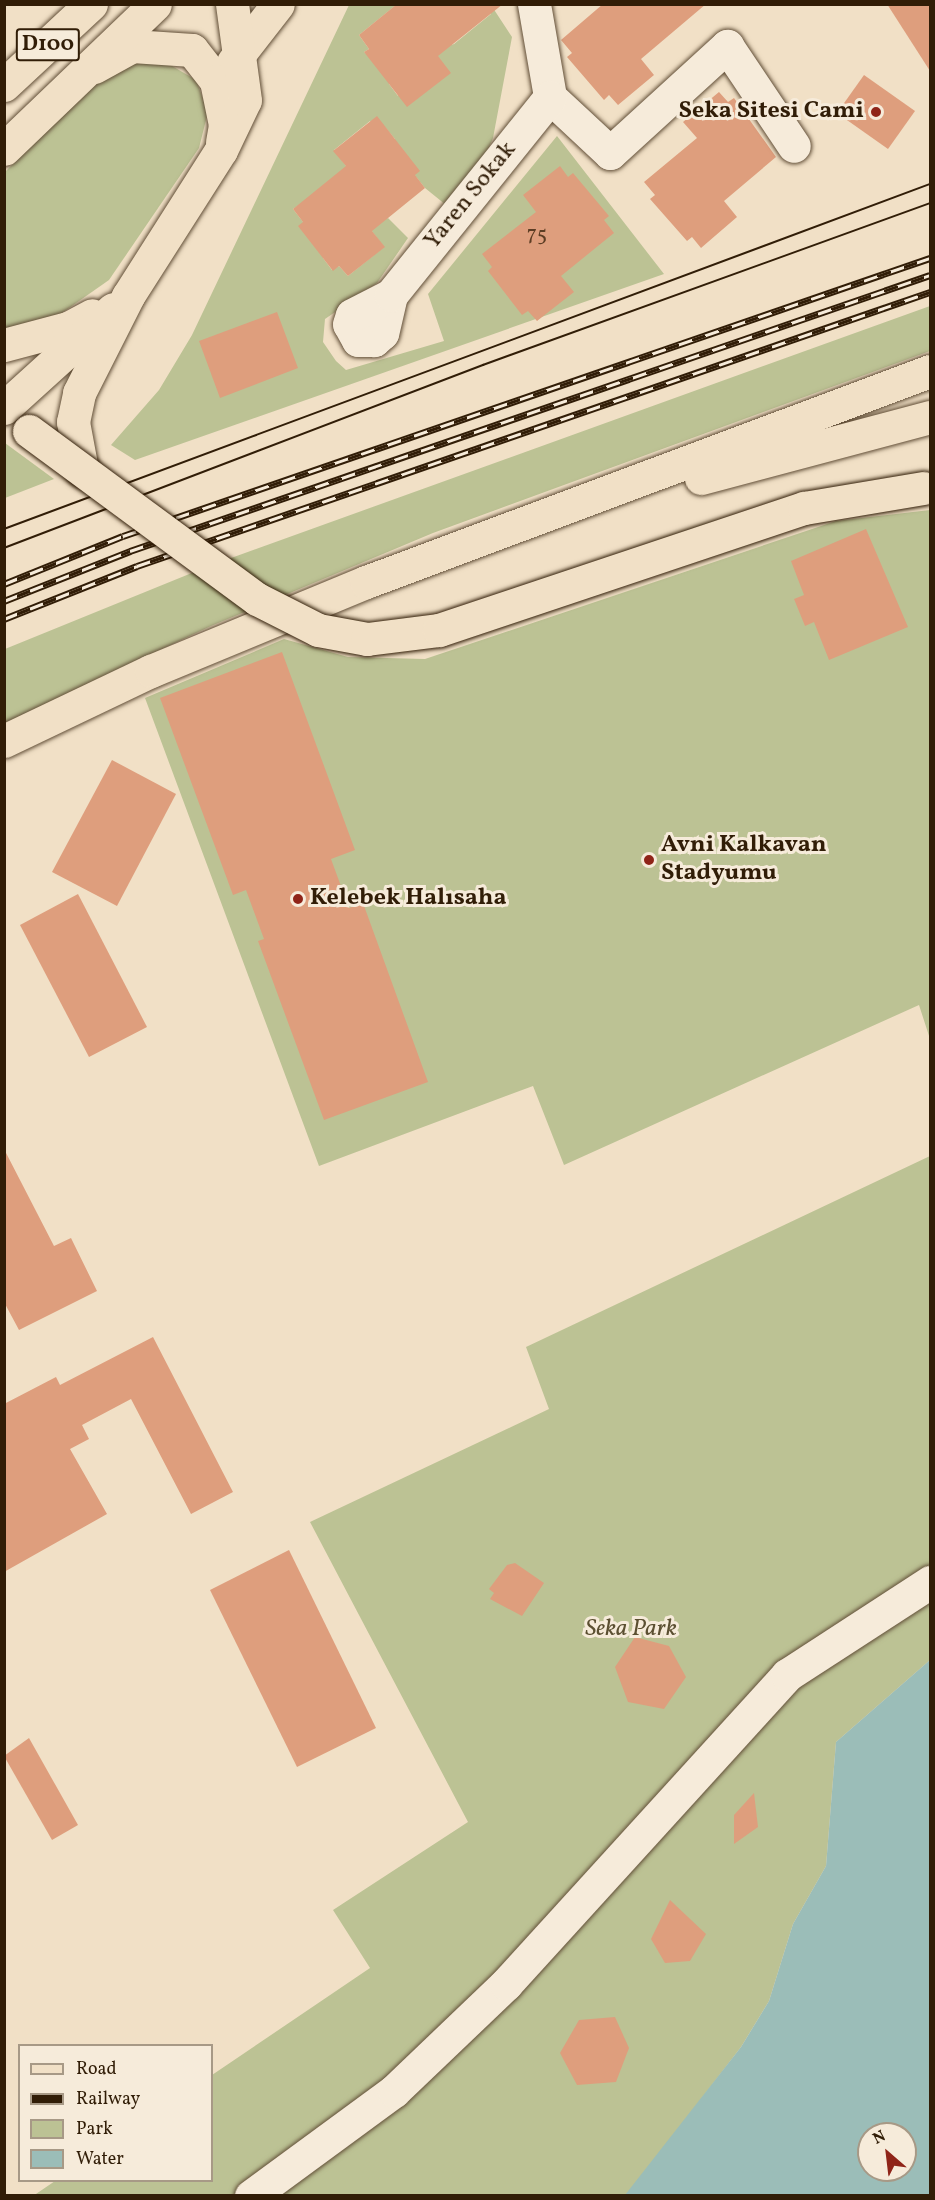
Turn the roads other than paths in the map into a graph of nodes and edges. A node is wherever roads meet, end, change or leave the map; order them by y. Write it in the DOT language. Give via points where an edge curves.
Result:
graph roads {
  1 [pos="91,4"];
  2 [pos="155,4"];
  3 [pos="232,4"];
  4 [pos="278,4"];
  5 [pos="534,4"];
  6 [pos="239,48"];
  7 [pos="78,78"];
  8 [pos="4,85"];
  9 [pos="219,95"];
  10 [pos="550,97"];
  11 [pos="794,146"];
  12 [pos="4,149"];
  13 [pos="221,150"];
  14 [pos="391,295"];
  15 [pos="128,296"];
  16 [pos="4,345"];
  17 [pos="930,371"];
  18 [pos="4,410"];
  19 [pos="930,417"];
  20 [pos="82,470"];
  21 [pos="927,488"];
  22 [pos="548,518"];
  23 [pos="4,741"];
  24 [pos="930,1582"];
  25 [pos="251,2196"];
  1 -- 8 [label="main road, D100"];
  2 -- 7 [label="main road"];
  3 -- 6 [label="main road"];
  4 -- 6 [label="main road"];
  5 -- 10 [label="street"];
  6 -- 9 [label="main road"];
  6 -- 13 [label="main road" via="245,100"];
  7 -- 9 [label="main road" via="132,46 161,44 192,50 208,64"];
  7 -- 12 [label="main road"];
  9 -- 13 [label="main road" via="225,125"];
  10 -- 11 [label="street" via="610,153 727,46"];
  10 -- 14 [label="street, Yaren Sokak"];
  13 -- 15 [label="main road"];
  15 -- 16 [label="main road" via="68,328"];
  15 -- 18 [label="main road"];
  15 -- 20 [label="main road" via="79,393 73,422"];
  17 -- 22 [label="main road"];
  18 -- 20 [label="main road, bridge"];
  19 -- 22 [label="main road"];
  20 -- 21 [label="main road, bridge" via="257,599 318,630 367,639 439,630 804,508"];
  22 -- 23 [label="main road" via="366,582 151,671"];
  24 -- 25 [label="street" via="787,1675 506,1984 394,2091"];
}
